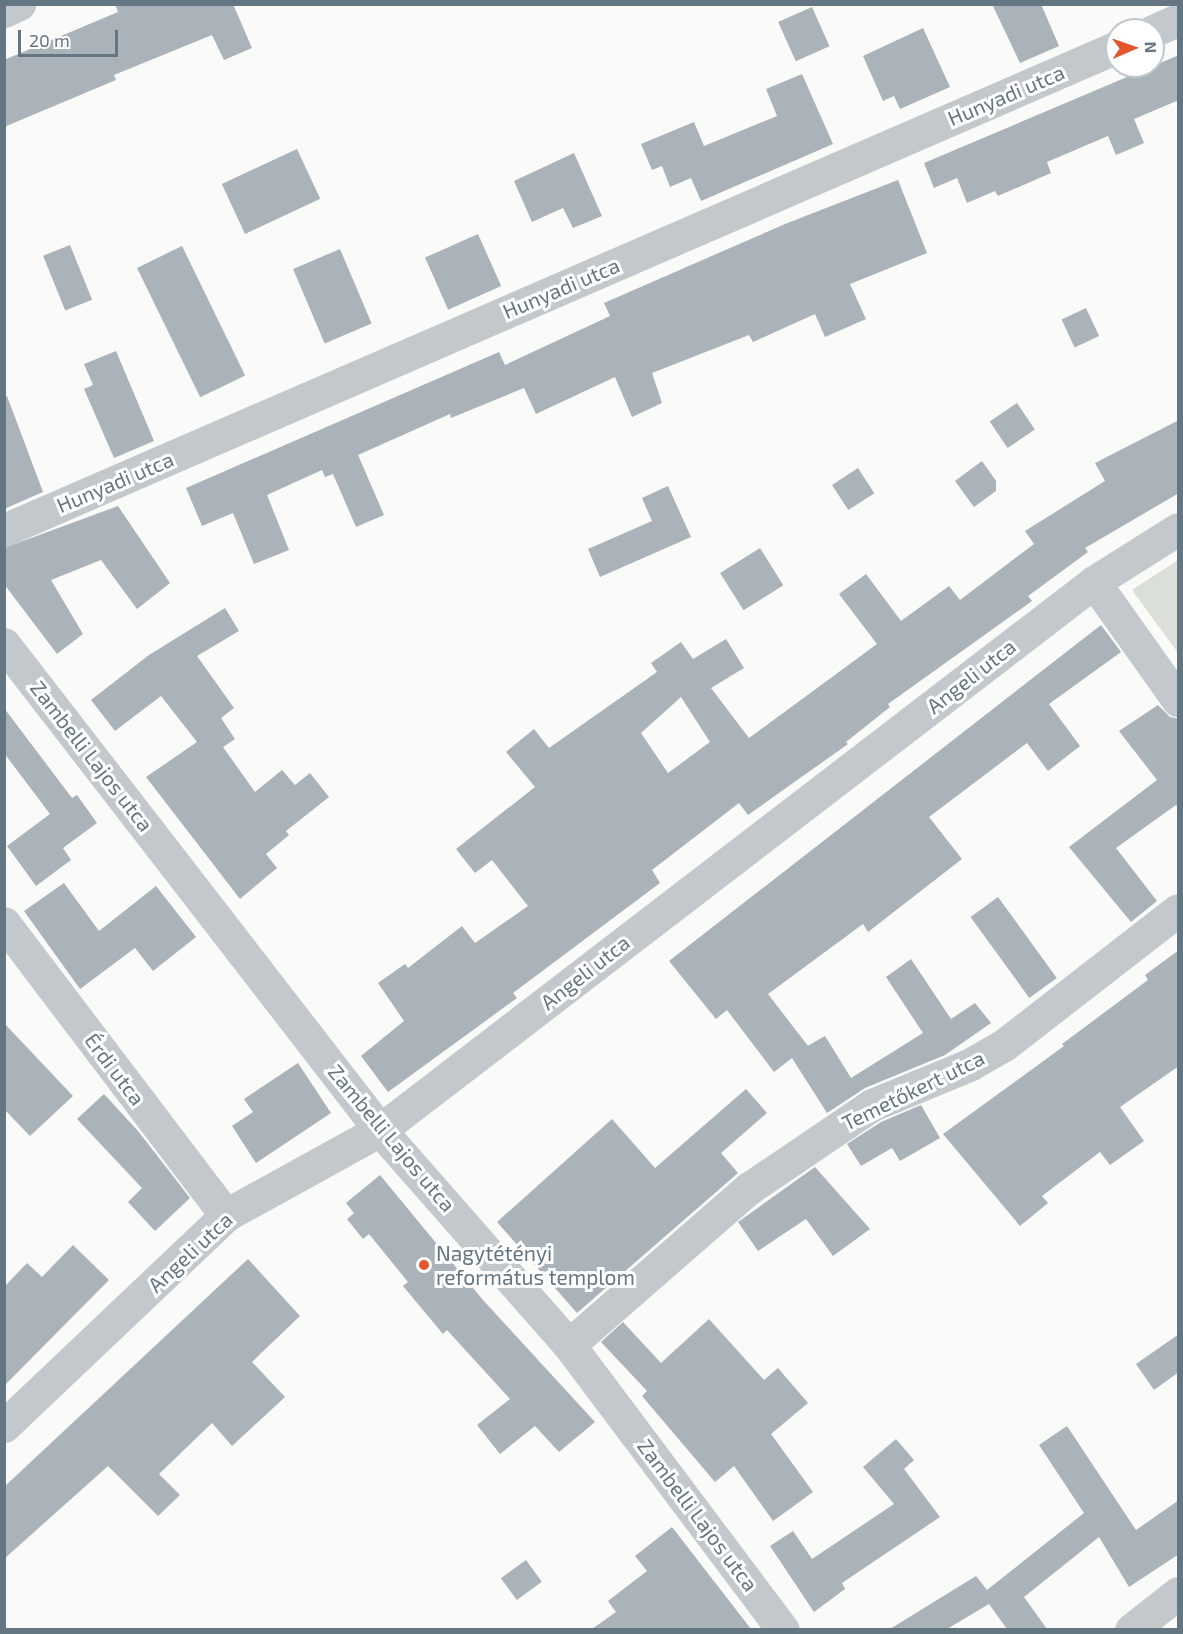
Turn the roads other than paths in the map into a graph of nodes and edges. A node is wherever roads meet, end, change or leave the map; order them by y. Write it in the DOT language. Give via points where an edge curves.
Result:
graph roads {
  1 [pos="19,4"];
  2 [pos="4,11"];
  3 [pos="1179,20"];
  4 [pos="1165,26"];
  5 [pos="1105,51"];
  6 [pos="1179,529"];
  7 [pos="4,530"];
  8 [pos="1094,582"];
  9 [pos="4,644"];
  10 [pos="1179,700"];
  11 [pos="1179,909"];
  12 [pos="4,923"];
  13 [pos="380,1130"];
  14 [pos="225,1215"];
  15 [pos="569,1345"];
  16 [pos="4,1426"];
  17 [pos="1179,1593"];
  18 [pos="783,1629"];
  19 [pos="1131,1629"];
  1 -- 2 [label="street"];
  3 -- 4 [label="street"];
  5 -- 7 [label="street, Hunyadi utca"];
  6 -- 8 [label="street, Angeli utca"];
  8 -- 10 [label="street"];
  8 -- 13 [label="street, Angeli utca"];
  9 -- 13 [label="street, Zambelli Lajos utca"];
  11 -- 15 [label="street, Temetőkert utca" via="1004,1045 969,1065 873,1105 757,1183"];
  12 -- 14 [label="street, Érdi utca"];
  13 -- 14 [label="street, Angeli utca"];
  13 -- 15 [label="street, Zambelli Lajos utca"];
  14 -- 16 [label="street, Angeli utca"];
  15 -- 18 [label="street, Zambelli Lajos utca"];
  17 -- 19 [label="street"];
}
